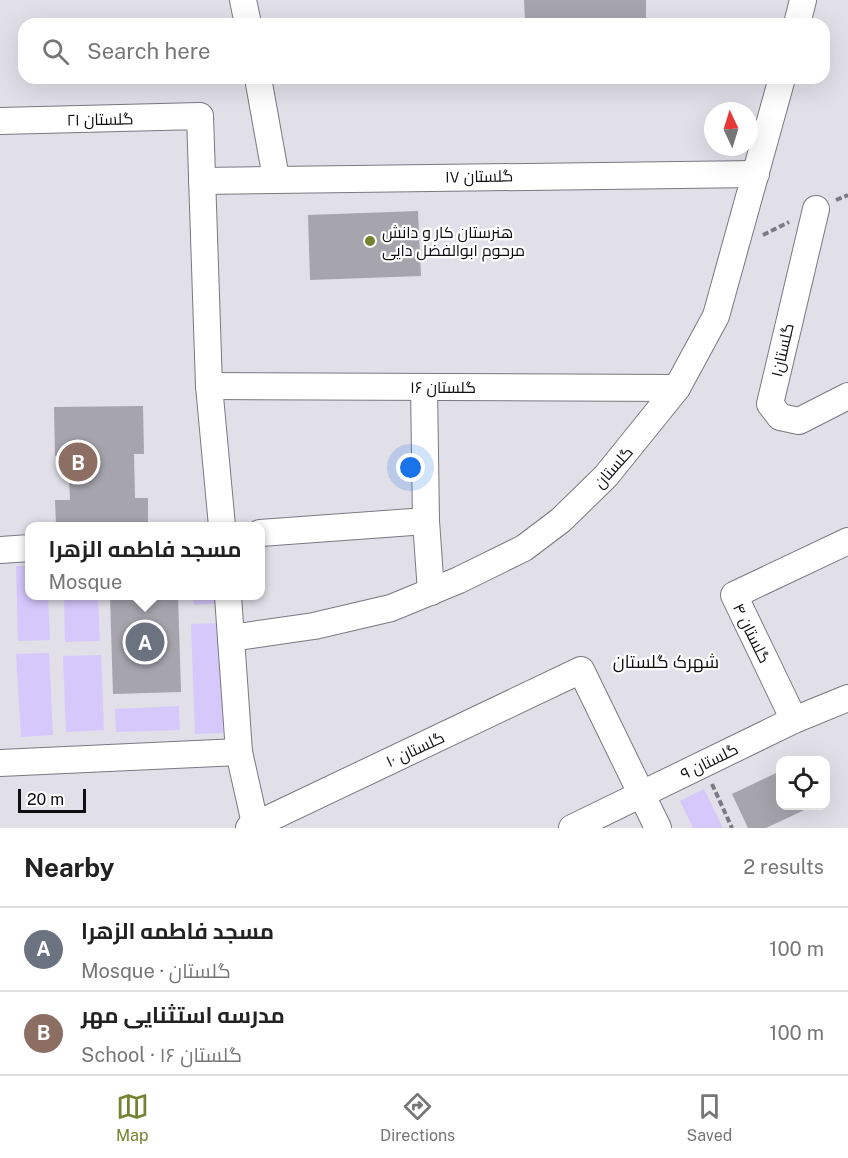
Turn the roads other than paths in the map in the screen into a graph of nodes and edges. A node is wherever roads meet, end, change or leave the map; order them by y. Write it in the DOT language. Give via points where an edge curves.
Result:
graph roads {
  1 [pos="243,0"];
  2 [pos="803,0"];
  3 [pos="247,18"];
  4 [pos="798,18"];
  5 [pos="259,84"];
  6 [pos="780,84"];
  7 [pos="0,121"];
  8 [pos="756,174"];
  9 [pos="276,178"];
  10 [pos="202,181"];
  11 [pos="816,209"];
  12 [pos="209,386"];
  13 [pos="424,387"];
  14 [pos="677,388"];
  15 [pos="848,396"];
  16 [pos="426,521"];
  17 [pos="222,522"];
  18 [pos="265,533"];
  19 [pos="848,541"];
  20 [pos="25,548"];
  21 [pos="0,550"];
  22 [pos="431,592"];
  23 [pos="228,600"];
  24 [pos="231,638"];
  25 [pos="848,698"];
  26 [pos="794,720"];
  27 [pos="239,752"];
  28 [pos="0,763"];
  29 [pos="642,794"];
  30 [pos="253,827"];
  31 [pos="572,828"];
  32 [pos="658,828"];
  1 -- 3 [label="street"];
  2 -- 4 [label="street"];
  5 -- 9 [label="street"];
  6 -- 8 [label="street, گلستان"];
  7 -- 10 [label="street, گلستان ۲۱" via="200,116"];
  8 -- 9 [label="street, گلستان ۱۷"];
  8 -- 14 [label="street, گلستان" via="716,316"];
  9 -- 10 [label="street, گلستان ۱۷"];
  10 -- 12 [label="street"];
  11 -- 15 [label="street, گلستان۱" via="770,404 780,417 799,421"];
  12 -- 13 [label="street, گلستان ۱۶"];
  12 -- 17 [label="street"];
  13 -- 14 [label="street, گلستان ۱۶"];
  13 -- 16 [label="street"];
  14 -- 22 [label="street, گلستان" via="606,477 561,520 524,548"];
  16 -- 18 [label="street"];
  16 -- 22 [label="street"];
  19 -- 26 [label="street, گلستان ۴" via="734,595"];
  20 -- 21 [label="street"];
  22 -- 24 [label="street, گلستان" via="391,608 314,626"];
  23 -- 24 [label="street"];
  24 -- 27 [label="street"];
  25 -- 26 [label="street, گلستان ۹"];
  26 -- 29 [label="street, گلستان ۹"];
  27 -- 28 [label="street"];
  27 -- 30 [label="street"];
  29 -- 30 [label="street, گلستان ۱۰" via="581,670"];
  29 -- 31 [label="street, گلستان ۹"];
  29 -- 32 [label="street"];
}
